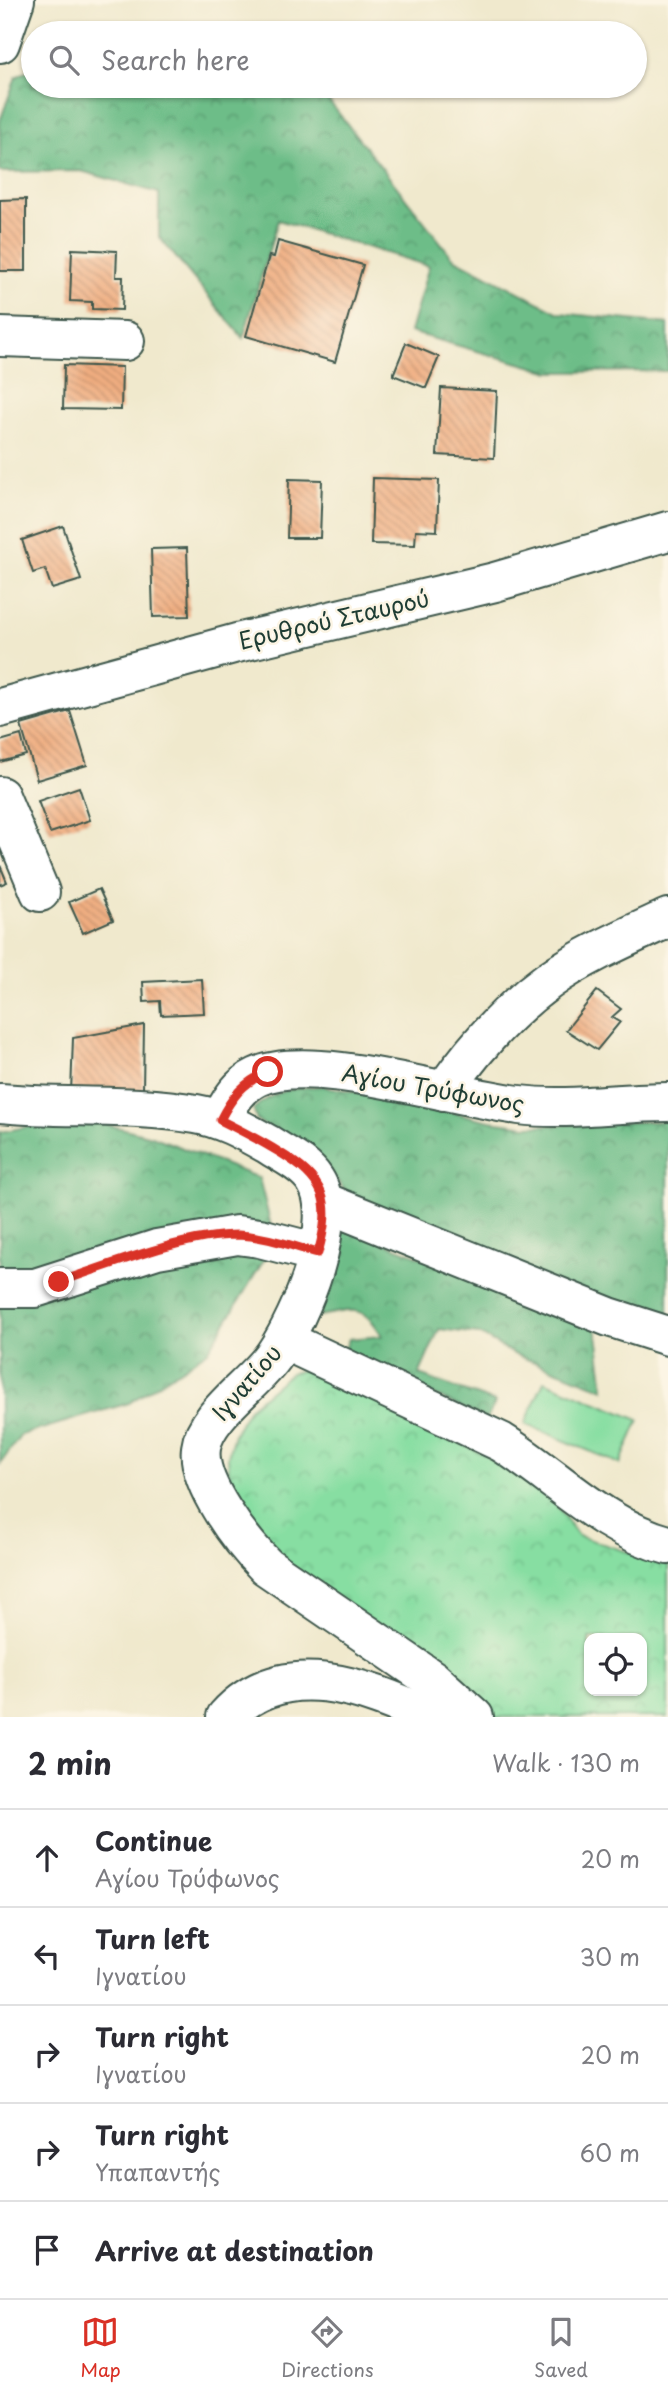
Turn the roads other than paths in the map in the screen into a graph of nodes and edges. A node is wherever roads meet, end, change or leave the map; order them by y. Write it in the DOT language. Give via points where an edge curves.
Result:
graph roads {
  1 [pos="15,0"];
  2 [pos="0,43"];
  3 [pos="0,337"];
  4 [pos="125,341"];
  5 [pos="668,531"];
  6 [pos="0,708"];
  7 [pos="0,796"];
  8 [pos="40,892"];
  9 [pos="668,918"];
  10 [pos="444,1091"];
  11 [pos="668,1102"];
  12 [pos="0,1103"];
  13 [pos="220,1120"];
  14 [pos="324,1202"];
  15 [pos="318,1253"];
  16 [pos="0,1288"];
  17 [pos="668,1336"];
  18 [pos="284,1340"];
  19 [pos="668,1545"];
  20 [pos="226,1717"];
  21 [pos="430,1717"];
  22 [pos="474,1717"];
  1 -- 2 [label="street"];
  3 -- 4 [label="street"];
  5 -- 6 [label="street, Ερυθρού Σταυρού" via="507,579 198,653"];
  7 -- 8 [label="street"];
  9 -- 10 [label="street" via="596,952 547,982 492,1033"];
  10 -- 11 [label="street, Αγίου Τρύφωνος" via="534,1106"];
  10 -- 13 [label="street, Αγίου Τρύφωνος" via="341,1073 276,1071 246,1083"];
  12 -- 13 [label="street" via="149,1109"];
  13 -- 14 [label="street" via="299,1164 314,1178"];
  14 -- 15 [label="street, Ιγνατίου" via="325,1224"];
  14 -- 17 [label="street" via="609,1317"];
  15 -- 16 [label="street" via="237,1235 157,1250 35,1288"];
  15 -- 18 [label="street, Ιγνατίου"];
  18 -- 19 [label="street" via="501,1442 623,1529"];
  18 -- 22 [label="street, Ιγνατίου" via="259,1376 207,1429 200,1460 208,1485 250,1550 266,1566 433,1680"];
  20 -- 21 [label="street" via="257,1693 318,1681 356,1687"];
}
